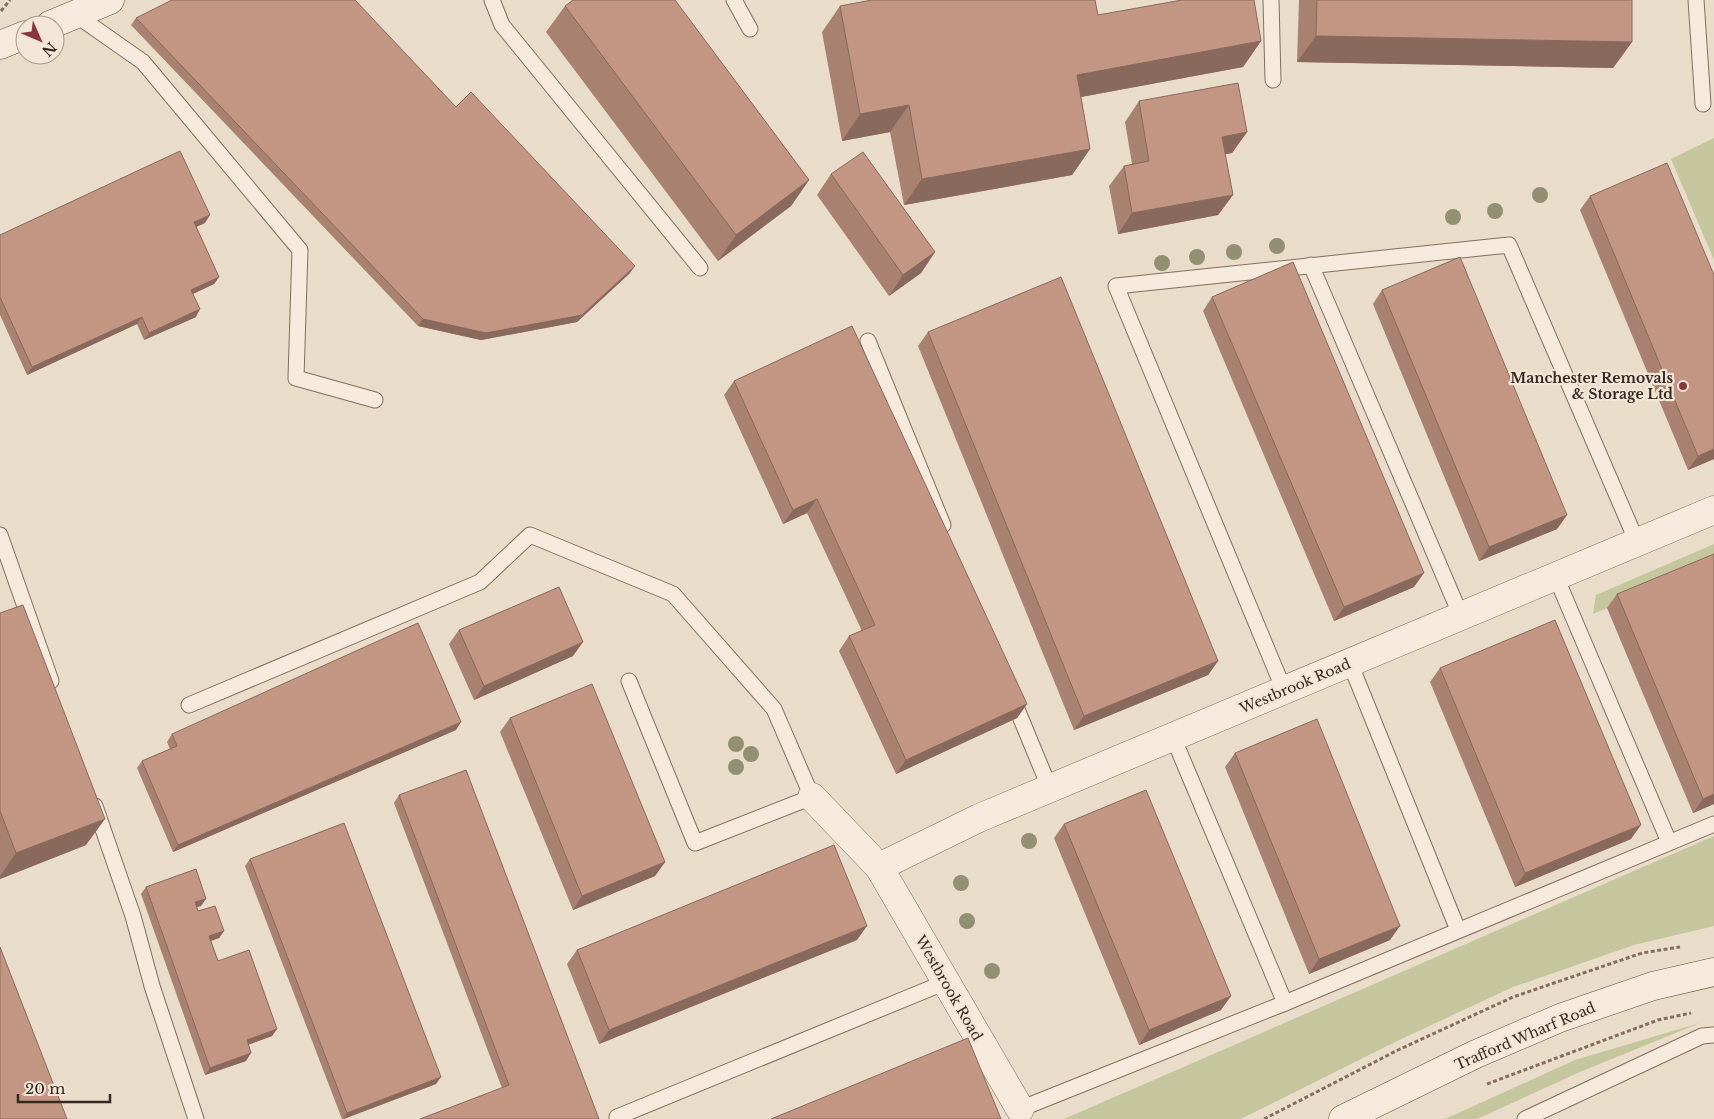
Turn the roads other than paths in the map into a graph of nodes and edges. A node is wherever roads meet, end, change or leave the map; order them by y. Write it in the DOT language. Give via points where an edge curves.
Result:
graph roads {
  1 [pos="110,0"];
  2 [pos="492,0"];
  3 [pos="734,0"];
  4 [pos="1272,0"];
  5 [pos="1696,0"];
  6 [pos="76,15"];
  7 [pos="65,19"];
  8 [pos="750,29"];
  9 [pos="15,39"];
  10 [pos="0,45"];
  11 [pos="1273,80"];
  12 [pos="1703,104"];
  13 [pos="1311,265"];
  14 [pos="700,268"];
  15 [pos="868,341"];
  16 [pos="375,400"];
  17 [pos="1714,510"];
  18 [pos="0,535"];
  19 [pos="950,542"];
  20 [pos="1637,542"];
  21 [pos="1556,577"];
  22 [pos="1461,616"];
  23 [pos="1350,663"];
  24 [pos="1005,679"];
  25 [pos="629,681"];
  26 [pos="1284,690"];
  27 [pos="57,697"];
  28 [pos="189,705"];
  29 [pos="1173,737"];
  30 [pos="89,789"];
  31 [pos="1050,789"];
  32 [pos="812,797"];
  33 [pos="1714,824"];
  34 [pos="1670,842"];
  35 [pos="879,867"];
  36 [pos="1458,930"];
  37 [pos="1714,972"];
  38 [pos="946,982"];
  39 [pos="1285,1003"];
  40 [pos="1714,1035"];
  41 [pos="1020,1109"];
  42 [pos="616,1117"];
  43 [pos="196,1119"];
  44 [pos="1343,1119"];
  45 [pos="1525,1119"];
  1 -- 6 [label="street"];
  2 -- 14 [label="lane" via="502,25"];
  3 -- 8 [label="lane"];
  4 -- 11 [label="lane"];
  5 -- 12 [label="lane"];
  6 -- 7 [label="street"];
  6 -- 16 [label="lane" via="143,62 300,250 296,378"];
  9 -- 10 [label="street"];
  13 -- 20 [label="lane" via="1509,245"];
  13 -- 22 [label="lane"];
  13 -- 26 [label="lane" via="1116,286"];
  15 -- 19 [label="lane"];
  17 -- 20 [label="street, Westbrook Road"];
  18 -- 27 [label="lane"];
  20 -- 21 [label="street, Westbrook Road"];
  21 -- 22 [label="street, Westbrook Road"];
  21 -- 34 [label="lane"];
  22 -- 23 [label="street, Westbrook Road"];
  23 -- 26 [label="street, Westbrook Road"];
  23 -- 36 [label="lane"];
  24 -- 31 [label="lane"];
  25 -- 32 [label="lane" via="695,843"];
  26 -- 29 [label="street, Westbrook Road"];
  28 -- 32 [label="lane" via="480,582 530,535 673,594 774,710"];
  29 -- 31 [label="street, Westbrook Road"];
  29 -- 39 [label="lane"];
  30 -- 43 [label="lane" via="133,916 152,986"];
  31 -- 35 [label="street, Westbrook Road" via="979,818"];
  32 -- 35 [label="street, Westbrook Road"];
  33 -- 34 [label="lane"];
  34 -- 36 [label="lane"];
  35 -- 38 [label="street, Westbrook Road"];
  36 -- 39 [label="lane"];
  37 -- 44 [label="street, Trafford Wharf Road" via="1653,986 1560,1018 1476,1054"];
  38 -- 41 [label="street, Westbrook Road"];
  38 -- 42 [label="lane"];
  39 -- 41 [label="lane"];
  40 -- 45 [label="lane" via="1702,1036"];
}
